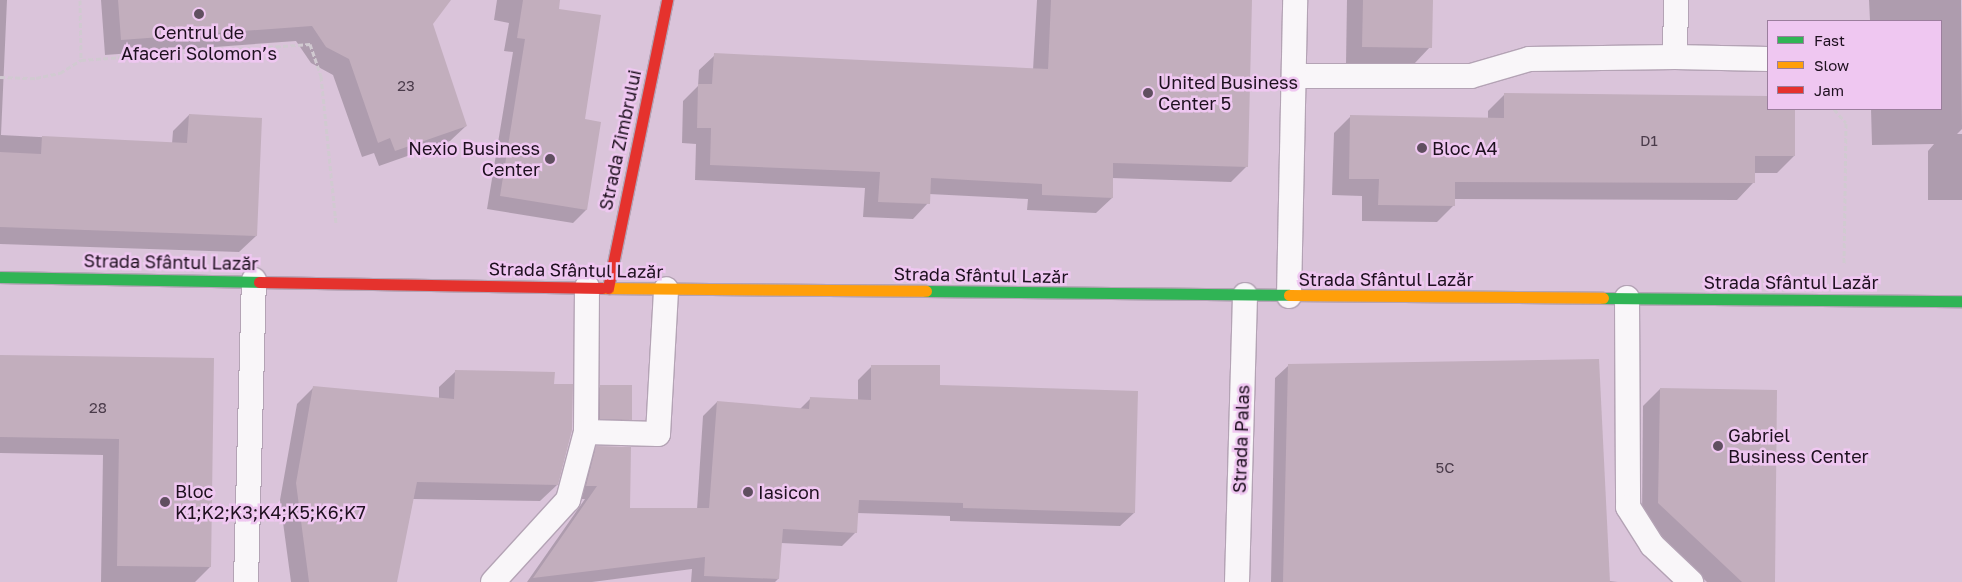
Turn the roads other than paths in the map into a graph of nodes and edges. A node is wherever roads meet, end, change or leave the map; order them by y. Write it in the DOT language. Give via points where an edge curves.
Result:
graph roads {
  1 [pos="667,0"];
  2 [pos="1295,0"];
  3 [pos="1676,0"];
  4 [pos="1675,57"];
  5 [pos="1767,59"];
  6 [pos="1295,76"];
  7 [pos="0,277"];
  8 [pos="254,280"];
  9 [pos="597,288"];
  10 [pos="666,289"];
  11 [pos="1245,295"];
  12 [pos="1289,296"];
  13 [pos="1627,298"];
  14 [pos="1962,301"];
  15 [pos="586,432"];
  16 [pos="246,582"];
  17 [pos="493,582"];
  18 [pos="1237,582"];
  19 [pos="1691,582"];
  1 -- 9 [label="main road, Strada Zimbrului"];
  2 -- 6 [label="lane"];
  3 -- 4 [label="lane"];
  4 -- 5 [label="lane"];
  4 -- 6 [label="lane" via="1530,59 1471,76"];
  6 -- 12 [label="lane"];
  7 -- 8 [label="main road, Strada Sfântul Lazăr"];
  8 -- 9 [label="main road, Strada Sfântul Lazăr"];
  8 -- 16 [label="lane"];
  9 -- 10 [label="main road, Strada Sfântul Lazăr"];
  9 -- 15 [label="lane"];
  10 -- 11 [label="main road, Strada Sfântul Lazăr"];
  10 -- 15 [label="lane" via="658,434"];
  11 -- 12 [label="main road, Strada Sfântul Lazăr"];
  11 -- 18 [label="lane, Strada Palas"];
  12 -- 13 [label="main road, Strada Sfântul Lazăr"];
  13 -- 14 [label="main road, Strada Sfântul Lazăr"];
  13 -- 19 [label="lane" via="1628,507 1652,545"];
  15 -- 17 [label="lane" via="568,500"];
}
